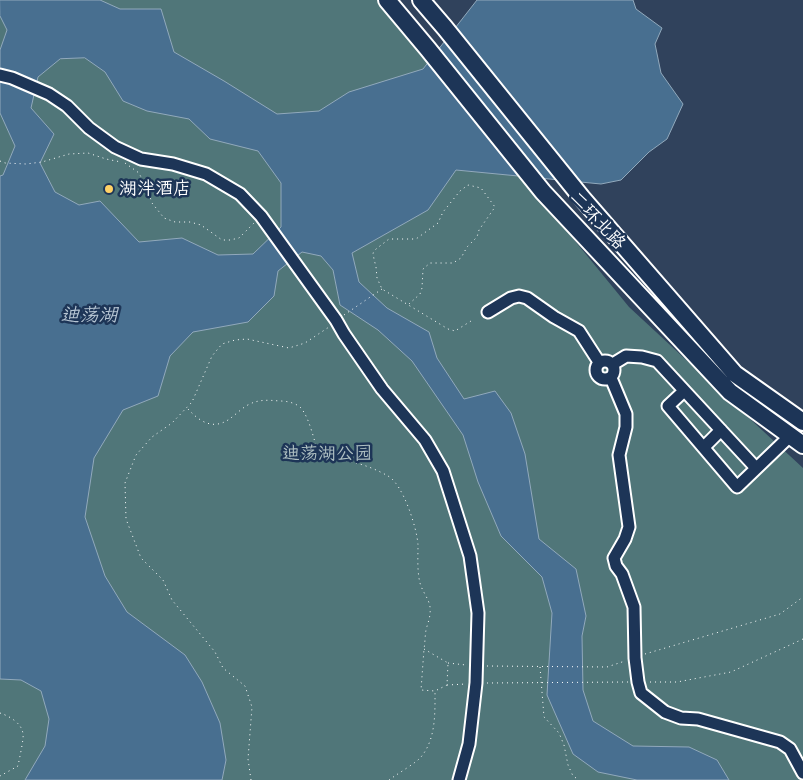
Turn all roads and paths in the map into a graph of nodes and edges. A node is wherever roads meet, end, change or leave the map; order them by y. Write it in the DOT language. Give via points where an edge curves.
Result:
graph roads {
  1 [pos="387,0"];
  2 [pos="421,0"];
  3 [pos="0,76"];
  4 [pos="0,161"];
  5 [pos="261,216"];
  6 [pos="382,288"];
  7 [pos="410,304"];
  8 [pos="488,312"];
  9 [pos="336,320"];
  10 [pos="471,322"];
  11 [pos="599,362"];
  12 [pos="613,364"];
  13 [pos="611,378"];
  14 [pos="684,391"];
  15 [pos="187,408"];
  16 [pos="803,422"];
  17 [pos="721,430"];
  18 [pos="797,440"];
  19 [pos="704,447"];
  20 [pos="756,468"];
  21 [pos="803,597"];
  22 [pos="803,638"];
  23 [pos="424,649"];
  24 [pos="635,658"];
  25 [pos="448,663"];
  26 [pos="476,666"];
  27 [pos="540,667"];
  28 [pos="540,682"];
  29 [pos="638,682"];
  30 [pos="476,683"];
  31 [pos="447,685"];
  32 [pos="435,690"];
  33 [pos="0,713"];
  34 [pos="803,772"];
  35 [pos="0,776"];
  36 [pos="251,780"];
  37 [pos="389,780"];
  38 [pos="459,780"];
  39 [pos="579,780"];
  1 -- 18 [label="highway, 二环北路" via="543,192 730,392"];
  2 -- 16 [label="highway, 二环北路" via="582,198 734,374"];
  3 -- 5 [label="lane" via="49,94 115,147 141,159 206,174 240,194"];
  4 -- 5 [label="path" via="26,164 88,153 123,162 139,173 152,203 164,218 201,225 222,240 239,238"];
  5 -- 9 [label="lane"];
  6 -- 7 [label="path"];
  6 -- 7 [label="path" via="373,253 376,249 389,239 416,238 438,223 460,191 468,185 481,188 495,207 477,237 453,263 430,263 423,269 420,294"];
  6 -- 9 [label="path"];
  7 -- 10 [label="path" via="448,329 455,330"];
  8 -- 11 [label="lane" via="512,298 527,298 579,331"];
  9 -- 15 [label="path" via="305,343 289,348 247,339 222,344 212,356"];
  9 -- 26 [label="lane" via="443,471 470,556 478,613"];
  11 -- 12 [label="lane" via="606,360"];
  11 -- 13 [label="lane" via="595,369 597,376 604,380"];
  12 -- 13 [label="lane" via="615,371"];
  12 -- 14 [label="lane" via="626,356 657,361"];
  13 -- 24 [label="lane" via="626,414 619,455 629,527 614,558 634,607"];
  14 -- 17 [label="lane"];
  14 -- 19 [label="lane" via="668,406"];
  15 -- 23 [label="path" via="205,423 216,424 226,421 247,405 265,399 290,402 300,408 307,420 319,455 329,460 366,465 397,484 415,527 420,584 430,605"];
  15 -- 36 [label="path" via="136,455 125,483 126,520 141,558 163,580 172,600 215,652 224,668 244,686 252,706 248,759"];
  17 -- 19 [label="lane"];
  17 -- 20 [label="lane"];
  18 -- 20 [label="lane"];
  19 -- 20 [label="lane" via="737,487"];
  21 -- 24 [label="path" via="780,614"];
  22 -- 29 [label="path" via="731,672 677,682"];
  23 -- 25 [label="path"];
  23 -- 32 [label="path" via="421,690"];
  24 -- 27 [label="path" via="607,667"];
  24 -- 29 [label="lane"];
  25 -- 26 [label="path"];
  25 -- 31 [label="path"];
  26 -- 27 [label="path"];
  26 -- 30 [label="lane"];
  27 -- 28 [label="path"];
  28 -- 29 [label="path"];
  28 -- 30 [label="path"];
  28 -- 39 [label="path" via="544,717 559,733 568,765"];
  29 -- 34 [label="lane" via="641,693 665,712 682,718 698,718 780,742 790,749"];
  30 -- 31 [label="path"];
  30 -- 38 [label="lane" via="469,744"];
  31 -- 32 [label="path"];
  32 -- 37 [label="path" via="431,740 421,757"];
  33 -- 35 [label="path" via="16,722 23,733 18,766"];
}
